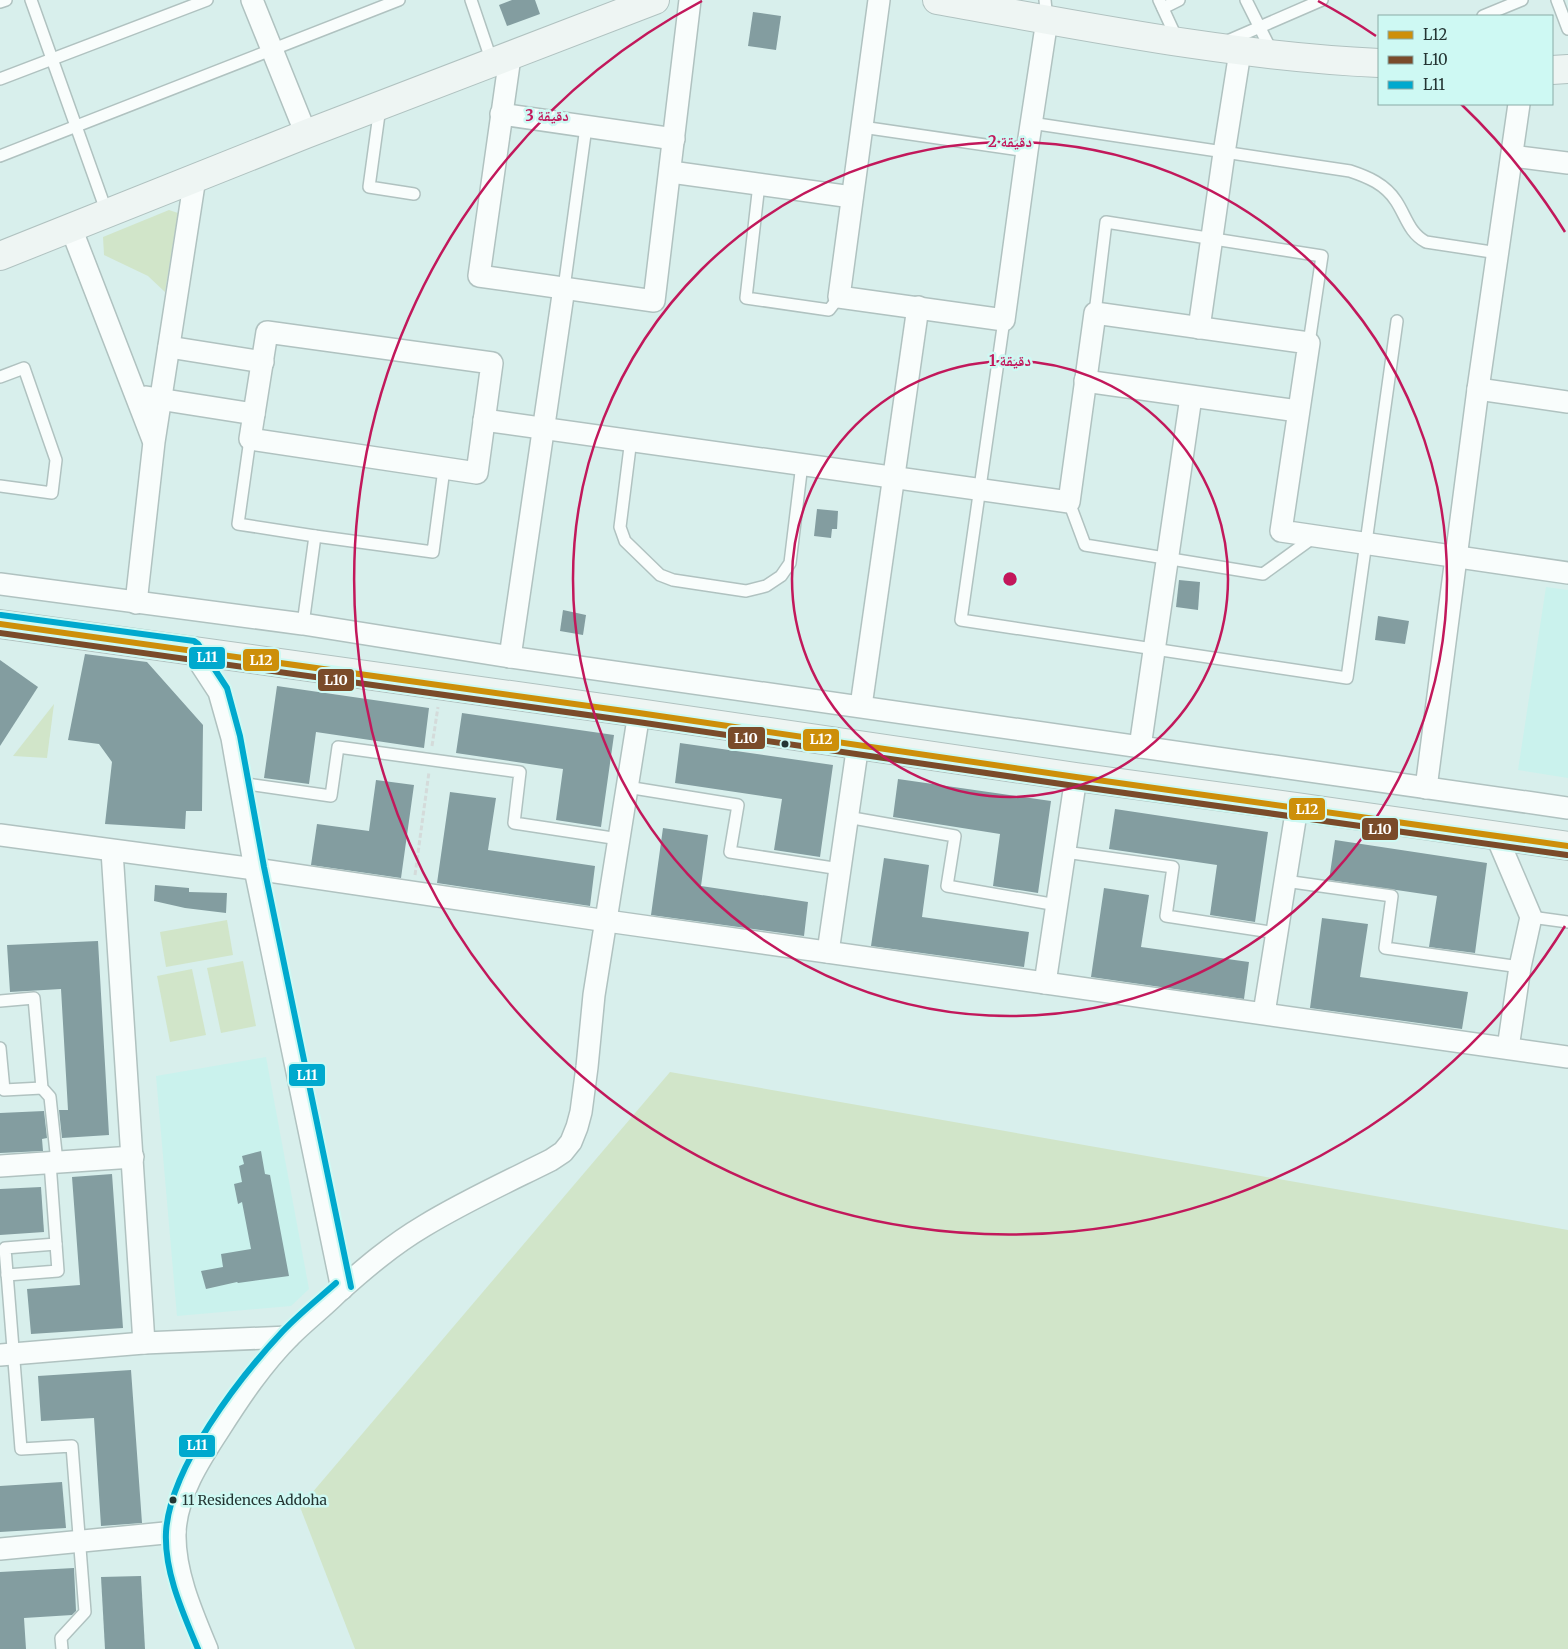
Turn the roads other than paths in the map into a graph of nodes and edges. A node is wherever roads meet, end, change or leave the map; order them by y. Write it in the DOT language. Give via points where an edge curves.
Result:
graph roads {
  1 [pos="6,0"];
  2 [pos="32,0"];
  3 [pos="206,0"];
  4 [pos="252,0"];
  5 [pos="398,0"];
  6 [pos="471,0"];
  7 [pos="655,0"];
  8 [pos="690,0"];
  9 [pos="879,0"];
  10 [pos="1179,0"];
  11 [pos="1246,0"];
  12 [pos="1322,0"];
  13 [pos="1522,0"];
  14 [pos="1557,0"];
  15 [pos="943,1"];
  16 [pos="0,2"];
  17 [pos="1161,4"];
  18 [pos="1046,10"];
  19 [pos="1484,15"];
  20 [pos="1259,26"];
  21 [pos="1568,29"];
  22 [pos="1178,42"];
  23 [pos="1212,47"];
  24 [pos="272,50"];
  25 [pos="1240,52"];
  26 [pos="1274,55"];
  27 [pos="53,59"];
  28 [pos="501,60"];
  29 [pos="1377,62"];
  30 [pos="1568,69"];
  31 [pos="1553,70"];
  32 [pos="0,80"];
  33 [pos="381,105"];
  34 [pos="1518,105"];
  35 [pos="501,114"];
  36 [pos="1031,123"];
  37 [pos="77,126"];
  38 [pos="586,127"];
  39 [pos="862,127"];
  40 [pos="306,134"];
  41 [pos="674,139"];
  42 [pos="1026,151"];
  43 [pos="1224,152"];
  44 [pos="0,156"];
  45 [pos="1512,156"];
  46 [pos="1568,163"];
  47 [pos="671,172"];
  48 [pos="195,178"];
  49 [pos="758,184"];
  50 [pos="414,194"];
  51 [pos="852,197"];
  52 [pos="107,213"];
  53 [pos="71,228"];
  54 [pos="1212,238"];
  55 [pos="1498,253"];
  56 [pos="0,256"];
  57 [pos="564,288"];
  58 [pos="839,297"];
  59 [pos="918,308"];
  60 [pos="1095,313"];
  61 [pos="1004,320"];
  62 [pos="1396,322"];
  63 [pos="1200,328"];
  64 [pos="1309,343"];
  65 [pos="169,347"];
  66 [pos="263,362"];
  67 [pos="0,377"];
  68 [pos="1085,381"];
  69 [pos="1478,389"];
  70 [pos="136,396"];
  71 [pos="1191,396"];
  72 [pos="160,399"];
  73 [pos="1568,402"];
  74 [pos="1298,411"];
  75 [pos="254,414"];
  76 [pos="484,420"];
  77 [pos="543,427"];
  78 [pos="250,439"];
  79 [pos="631,440"];
  80 [pos="154,442"];
  81 [pos="802,464"];
  82 [pos="444,469"];
  83 [pos="894,477"];
  84 [pos="0,486"];
  85 [pos="979,489"];
  86 [pos="1069,502"];
  87 [pos="315,536"];
  88 [pos="1316,536"];
  89 [pos="1365,543"];
  90 [pos="1456,558"];
  91 [pos="1167,560"];
  92 [pos="1568,573"];
  93 [pos="0,584"];
  94 [pos="136,603"];
  95 [pos="0,624"];
  96 [pos="303,624"];
  97 [pos="191,649"];
  98 [pos="1153,649"];
  99 [pos="510,656"];
  100 [pos="860,706"];
  101 [pos="639,713"];
  102 [pos="858,744"];
  103 [pos="1140,748"];
  104 [pos="1076,777"];
  105 [pos="240,783"];
  106 [pos="627,787"];
  107 [pos="1426,788"];
  108 [pos="1297,807"];
  109 [pos="1568,808"];
  110 [pos="847,817"];
  111 [pos="0,835"];
  112 [pos="1496,835"];
  113 [pos="619,839"];
  114 [pos="1568,846"];
  115 [pos="112,851"];
  116 [pos="1064,852"];
  117 [pos="840,869"];
  118 [pos="255,870"];
  119 [pos="1285,881"];
  120 [pos="1057,905"];
  121 [pos="1531,917"];
  122 [pos="607,921"];
  123 [pos="1568,922"];
  124 [pos="1277,933"];
  125 [pos="828,952"];
  126 [pos="1520,967"];
  127 [pos="1045,983"];
  128 [pos="0,1001"];
  129 [pos="1264,1014"];
  130 [pos="0,1048"];
  131 [pos="1508,1048"];
  132 [pos="1568,1057"];
  133 [pos="42,1088"];
  134 [pos="133,1158"];
  135 [pos="53,1163"];
  136 [pos="0,1166"];
  137 [pos="56,1244"];
  138 [pos="7,1275"];
  139 [pos="342,1289"];
  140 [pos="289,1337"];
  141 [pos="144,1343"];
  142 [pos="6,1354"];
  143 [pos="175,1532"];
  144 [pos="79,1541"];
  145 [pos="0,1549"];
  146 [pos="62,1649"];
  147 [pos="207,1649"];
  1 -- 16 [label="lane"];
  2 -- 27 [label="lane"];
  3 -- 27 [label="lane"];
  4 -- 24 [label="street"];
  5 -- 24 [label="lane"];
  6 -- 28 [label="lane"];
  7 -- 28 [label="street"];
  8 -- 41 [label="street"];
  9 -- 39 [label="street"];
  10 -- 17 [label="lane"];
  11 -- 20 [label="lane"];
  12 -- 20 [label="lane"];
  13 -- 19 [label="lane"];
  14 -- 21 [label="lane"];
  15 -- 18 [label="street"];
  17 -- 22 [label="lane"];
  18 -- 22 [label="street"];
  18 -- 36 [label="street"];
  20 -- 23 [label="lane"];
  20 -- 26 [label="lane"];
  22 -- 23 [label="street"];
  23 -- 25 [label="street"];
  24 -- 37 [label="lane"];
  24 -- 40 [label="street"];
  25 -- 26 [label="street"];
  25 -- 43 [label="street"];
  26 -- 29 [label="street"];
  27 -- 32 [label="lane"];
  27 -- 37 [label="lane"];
  28 -- 33 [label="street"];
  28 -- 35 [label="street"];
  30 -- 31 [label="street"];
  33 -- 40 [label="street"];
  33 -- 50 [label="lane" via="369,187"];
  34 -- 45 [label="street"];
  35 -- 38 [label="street"];
  35 -- 57 [label="street" via="478,276"];
  36 -- 42 [label="street"];
  36 -- 43 [label="lane"];
  37 -- 44 [label="lane"];
  37 -- 52 [label="lane"];
  38 -- 41 [label="street"];
  38 -- 57 [label="lane"];
  39 -- 42 [label="lane"];
  39 -- 51 [label="street"];
  40 -- 48 [label="street"];
  41 -- 47 [label="street"];
  42 -- 61 [label="street"];
  43 -- 54 [label="street"];
  43 -- 55 [label="lane" via="1350,171 1369,178 1395,200 1412,230 1426,242"];
  45 -- 46 [label="street"];
  45 -- 55 [label="street"];
  47 -- 49 [label="street"];
  47 -- 57 [label="street" via="654,301"];
  48 -- 52 [label="street"];
  48 -- 65 [label="street"];
  49 -- 51 [label="street"];
  49 -- 58 [label="lane" via="746,298 829,310"];
  51 -- 58 [label="street"];
  52 -- 53 [label="street"];
  53 -- 56 [label="street"];
  53 -- 70 [label="street"];
  54 -- 60 [label="lane" via="1106,222"];
  54 -- 63 [label="street"];
  54 -- 64 [label="lane" via="1322,256"];
  55 -- 69 [label="street"];
  57 -- 77 [label="street"];
  58 -- 59 [label="street"];
  59 -- 61 [label="street"];
  59 -- 83 [label="street"];
  60 -- 63 [label="street"];
  60 -- 68 [label="street"];
  61 -- 85 [label="lane"];
  62 -- 89 [label="lane"];
  63 -- 64 [label="street"];
  64 -- 74 [label="street"];
  65 -- 66 [label="street"];
  65 -- 72 [label="street"];
  66 -- 75 [label="street"];
  66 -- 76 [label="street" via="267,332 492,363"];
  67 -- 84 [label="lane" via="24,368 56,460 52,493"];
  68 -- 71 [label="street"];
  68 -- 86 [label="street"];
  69 -- 73 [label="street"];
  69 -- 90 [label="street"];
  70 -- 72 [label="street"];
  70 -- 80 [label="street"];
  71 -- 74 [label="street"];
  71 -- 91 [label="street"];
  72 -- 75 [label="street"];
  72 -- 80 [label="street"];
  74 -- 88 [label="street" via="1281,531"];
  75 -- 78 [label="street"];
  76 -- 77 [label="street"];
  76 -- 82 [label="street" via="477,473"];
  77 -- 79 [label="street"];
  77 -- 99 [label="street"];
  78 -- 82 [label="street"];
  78 -- 87 [label="lane" via="238,524"];
  79 -- 81 [label="street"];
  79 -- 81 [label="lane" via="620,527 625,541 660,575 737,590 766,586 781,576 790,563"];
  80 -- 94 [label="street"];
  81 -- 83 [label="street"];
  82 -- 87 [label="lane" via="433,552"];
  83 -- 85 [label="street"];
  83 -- 100 [label="street"];
  85 -- 86 [label="street"];
  85 -- 98 [label="lane" via="961,620"];
  86 -- 91 [label="lane" via="1085,546"];
  87 -- 96 [label="lane"];
  88 -- 89 [label="street"];
  88 -- 91 [label="lane" via="1264,574"];
  89 -- 90 [label="street"];
  89 -- 98 [label="lane" via="1347,678"];
  90 -- 92 [label="street"];
  90 -- 107 [label="street"];
  91 -- 98 [label="street"];
  93 -- 94 [label="street"];
  94 -- 96 [label="street"];
  95 -- 97 [label="street"];
  96 -- 99 [label="street"];
  97 -- 101 [label="street"];
  97 -- 105 [label="street" via="219,692"];
  98 -- 103 [label="street"];
  99 -- 100 [label="street"];
  100 -- 103 [label="street"];
  101 -- 102 [label="street"];
  101 -- 106 [label="street"];
  102 -- 104 [label="street"];
  102 -- 110 [label="street"];
  103 -- 107 [label="street"];
  104 -- 108 [label="street"];
  104 -- 116 [label="street"];
  105 -- 113 [label="lane" via="331,796 338,747 520,772 514,823"];
  105 -- 118 [label="street"];
  106 -- 113 [label="street"];
  106 -- 117 [label="lane" via="738,805 730,852"];
  107 -- 109 [label="street"];
  108 -- 112 [label="street"];
  108 -- 119 [label="street"];
  110 -- 117 [label="street"];
  110 -- 120 [label="lane" via="955,836 947,886"];
  111 -- 115 [label="street"];
  112 -- 114 [label="street"];
  112 -- 121 [label="street"];
  113 -- 122 [label="street"];
  115 -- 118 [label="street"];
  115 -- 134 [label="street"];
  116 -- 120 [label="street"];
  116 -- 124 [label="lane" via="1173,867 1166,916"];
  117 -- 125 [label="street"];
  118 -- 122 [label="street"];
  118 -- 139 [label="street"];
  119 -- 124 [label="street"];
  119 -- 126 [label="lane" via="1392,896 1385,948"];
  120 -- 127 [label="street"];
  121 -- 123 [label="lane"];
  121 -- 126 [label="street"];
  122 -- 125 [label="street"];
  122 -- 139 [label="street" via="594,995 584,1094 571,1142 552,1160 423,1226 381,1255"];
  124 -- 129 [label="street"];
  125 -- 127 [label="street"];
  126 -- 131 [label="street"];
  127 -- 129 [label="street"];
  128 -- 133 [label="lane" via="34,998"];
  129 -- 131 [label="street"];
  130 -- 133 [label="lane" via="4,1090"];
  131 -- 132 [label="street"];
  133 -- 135 [label="lane" via="50,1097"];
  134 -- 135 [label="street"];
  134 -- 141 [label="street"];
  135 -- 136 [label="street"];
  135 -- 137 [label="lane"];
  137 -- 138 [label="lane" via="58,1271"];
  137 -- 138 [label="lane" via="5,1248"];
  138 -- 142 [label="lane"];
  139 -- 140 [label="street"];
  140 -- 141 [label="street"];
  140 -- 143 [label="street" via="256,1375 208,1446 181,1502"];
  141 -- 142 [label="street"];
  142 -- 144 [label="lane" via="22,1449 72,1446"];
  143 -- 144 [label="street"];
  143 -- 147 [label="street" via="185,1589"];
  144 -- 145 [label="street"];
  144 -- 146 [label="lane" via="85,1612 61,1638"];
}
